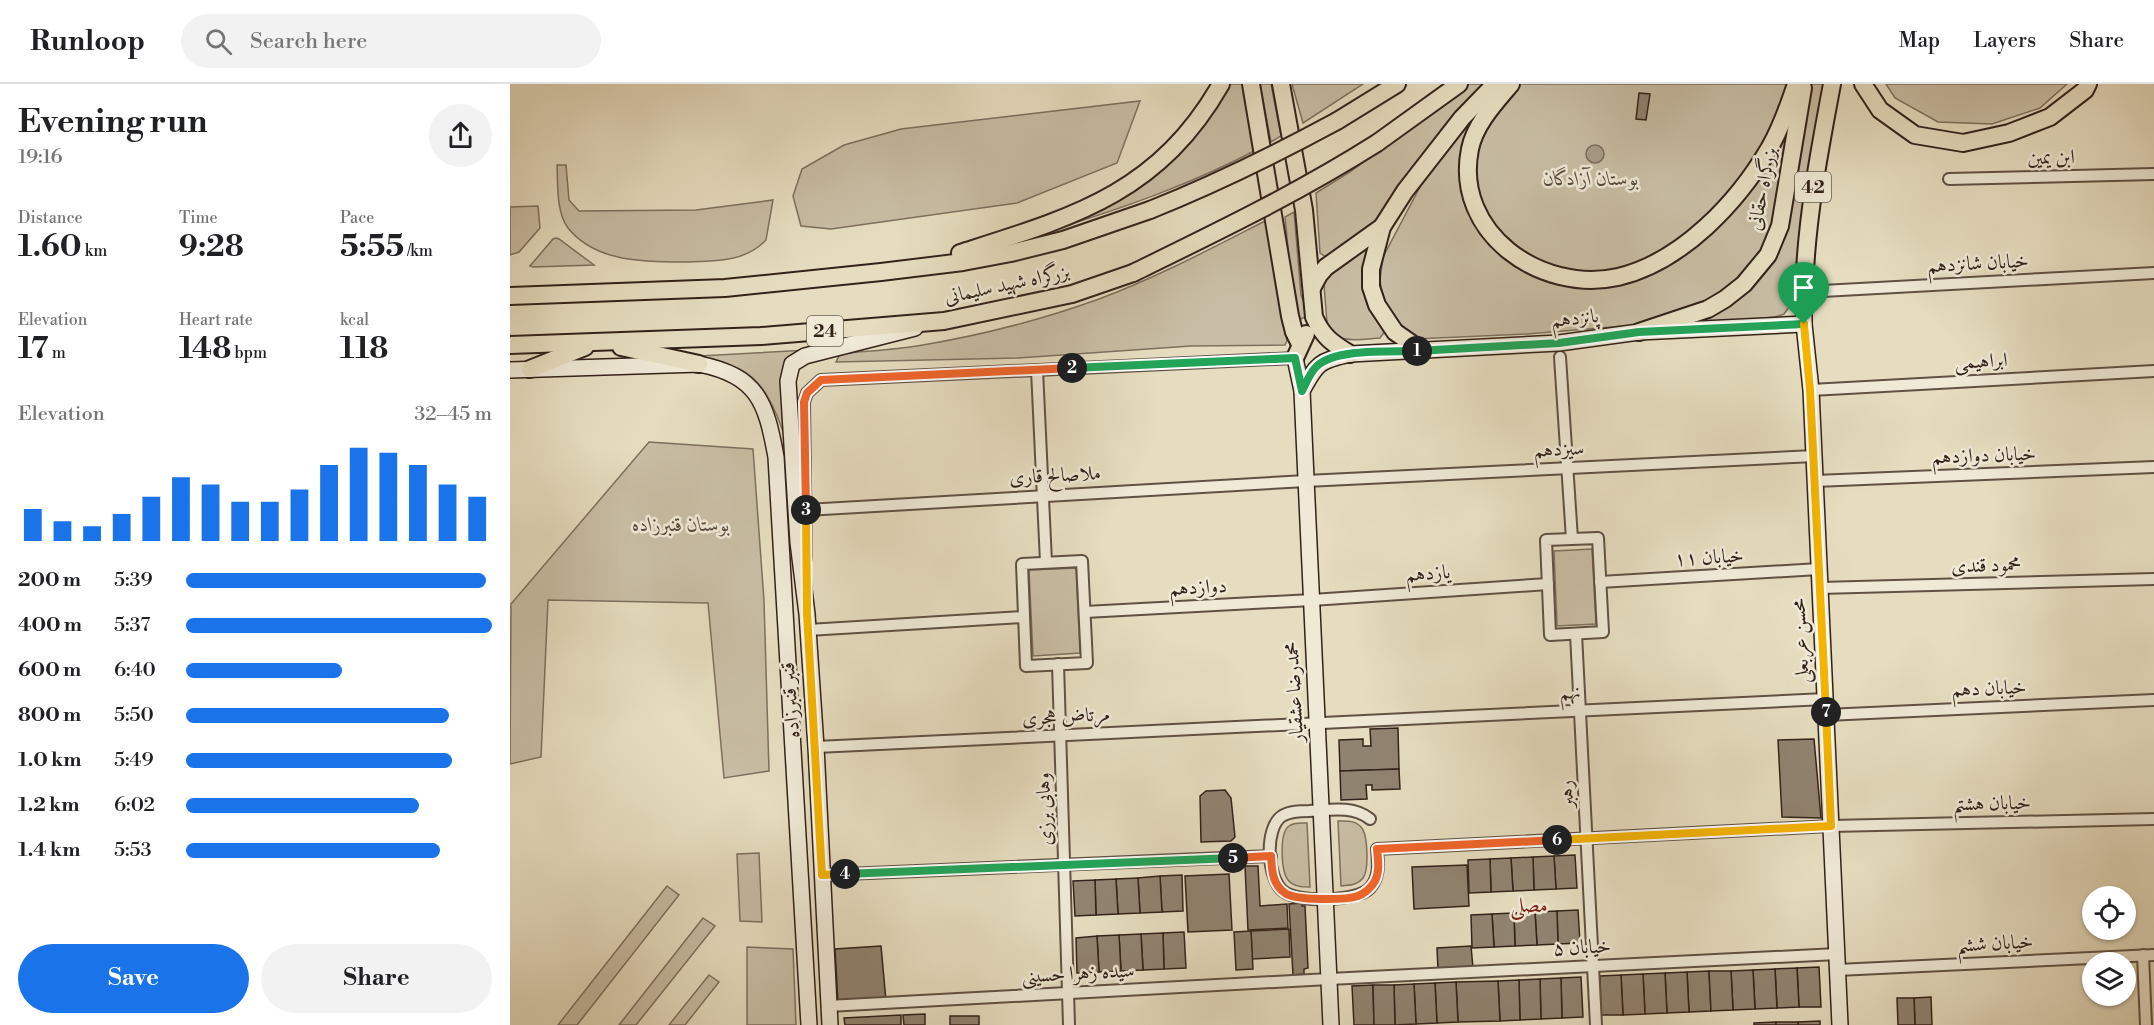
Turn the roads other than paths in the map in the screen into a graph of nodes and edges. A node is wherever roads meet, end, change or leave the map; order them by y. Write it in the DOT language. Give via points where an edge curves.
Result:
graph roads {
  1 [pos="1221,84"];
  2 [pos="1251,84"];
  3 [pos="1281,84"];
  4 [pos="1388,84"];
  5 [pos="1397,84"];
  6 [pos="1459,84"];
  7 [pos="1495,84"];
  8 [pos="1511,84"];
  9 [pos="1796,84"];
  10 [pos="1803,84"];
  11 [pos="1832,84"];
  12 [pos="1863,84"];
  13 [pos="2088,84"];
  14 [pos="1374,99"];
  15 [pos="2154,174"];
  16 [pos="1949,179"];
  17 [pos="1382,227"];
  18 [pos="920,267"];
  19 [pos="2154,273"];
  20 [pos="1312,288"];
  21 [pos="1804,292"];
  22 [pos="510,296"];
  23 [pos="1314,317"];
  24 [pos="944,321"];
  25 [pos="1804,324"];
  26 [pos="1639,332"];
  27 [pos="598,342"];
  28 [pos="510,345"];
  29 [pos="1421,350"];
  30 [pos="1298,351"];
  31 [pos="1350,354"];
  32 [pos="1560,357"];
  33 [pos="699,364"];
  34 [pos="530,369"];
  35 [pos="510,370"];
  36 [pos="1037,370"];
  37 [pos="2154,371"];
  38 [pos="1810,390"];
  39 [pos="1302,391"];
  40 [pos="1814,456"];
  41 [pos="2154,467"];
  42 [pos="1568,468"];
  43 [pos="1306,480"];
  44 [pos="1815,481"];
  45 [pos="1043,495"];
  46 [pos="806,510"];
  47 [pos="1572,539"];
  48 [pos="1046,562"];
  49 [pos="1819,569"];
  50 [pos="2154,579"];
  51 [pos="1600,582"];
  52 [pos="1548,584"];
  53 [pos="1820,588"];
  54 [pos="1312,600"];
  55 [pos="1085,612"];
  56 [pos="807,614"];
  57 [pos="1024,616"];
  58 [pos="808,630"];
  59 [pos="1576,634"];
  60 [pos="1058,664"];
  61 [pos="1825,699"];
  62 [pos="2154,700"];
  63 [pos="1580,710"];
  64 [pos="1826,715"];
  65 [pos="1317,723"];
  66 [pos="1060,735"];
  67 [pos="816,747"];
  68 [pos="1321,810"];
  69 [pos="1370,819"];
  70 [pos="2154,819"];
  71 [pos="1831,826"];
  72 [pos="1587,838"];
  73 [pos="1271,856"];
  74 [pos="1064,864"];
  75 [pos="822,875"];
  76 [pos="1325,898"];
  77 [pos="1837,954"];
  78 [pos="2149,955"];
  79 [pos="1593,965"];
  80 [pos="1838,970"];
  81 [pos="1329,979"];
  82 [pos="1068,993"];
  83 [pos="828,1006"];
  84 [pos="809,1025"];
  85 [pos="830,1025"];
  86 [pos="1069,1025"];
  87 [pos="1331,1025"];
  88 [pos="1596,1025"];
  89 [pos="1840,1025"];
  90 [pos="2146,1025"];
  1 -- 18 [label="highway" via="1198,120 1167,154 1115,195 1064,219"];
  2 -- 30 [label="highway"];
  3 -- 20 [label="highway" via="1305,210"];
  4 -- 14 [label="highway"];
  5 -- 14 [label="highway, بزرگراه شهید سلیمانی"];
  6 -- 24 [label="highway, بزرگراه شهید سلیمانی / 24, bridge" via="1327,174 1248,218 1133,273 1072,294"];
  7 -- 17 [label="highway" via="1437,148"];
  8 -- 9 [label="highway" via="1474,136 1468,166 1471,200 1490,234 1526,263 1567,278 1598,280 1618,277 1664,259 1699,234 1741,188 1771,146"];
  10 -- 26 [label="highway, بزرگراه حقانی / 42" via="1780,226 1768,255 1725,300"];
  11 -- 21 [label="highway, 42" via="1815,176"];
  12 -- 13 [label="highway" via="1880,110 1915,135 1963,143 2008,133 2050,117"];
  14 -- 18 [label="highway, بزرگراه شهید سلیمانی, bridge" via="1257,164 1150,210 1063,240 963,262"];
  15 -- 16 [label="street, ابن یمین"];
  17 -- 20 [label="highway" via="1326,267"];
  17 -- 29 [label="highway" via="1371,269 1371,287 1377,305 1395,332"];
  18 -- 22 [label="highway, بزرگراه شهید سلیمانی" via="725,288"];
  19 -- 21 [label="street, خیابان شانزدهم"];
  20 -- 23 [label="highway"];
  21 -- 25 [label="main road, محسن عربعلی"];
  23 -- 30 [label="highway"];
  23 -- 31 [label="highway" via="1320,331"];
  24 -- 27 [label="highway, بزرگراه شهید سلیمانی / 24" via="761,336"];
  24 -- 56 [label="main road" via="805,356 792,364 788,381 798,542"];
  25 -- 26 [label="main road, پانزدهم"];
  25 -- 38 [label="main road, محسن عربعلی"];
  26 -- 29 [label="main road, پانزدهم" via="1559,343"];
  27 -- 28 [label="highway, بزرگراه شهید سلیمانی / 24"];
  27 -- 33 [label="highway"];
  27 -- 34 [label="highway"];
  29 -- 31 [label="main road, پانزدهم"];
  30 -- 36 [label="street"];
  30 -- 39 [label="main road, محمدرضا عشقیار"];
  31 -- 39 [label="main road, پانزدهم" via="1329,358 1317,366"];
  32 -- 42 [label="street"];
  33 -- 34 [label="main road"];
  33 -- 84 [label="main road, قنبر قنبرزاده" via="719,368 743,380 761,401 776,457"];
  34 -- 35 [label="main road"];
  36 -- 45 [label="street"];
  36 -- 46 [label="street, قنبر قنبرزاده" via="821,380 807,393 804,402"];
  37 -- 38 [label="street, ابراهیمی"];
  38 -- 40 [label="main road, محسن عربعلی"];
  39 -- 43 [label="main road, محمدرضا عشقیار"];
  40 -- 42 [label="street, سیزدهم"];
  40 -- 44 [label="main road, محسن عربعلی"];
  41 -- 44 [label="street, خیابان دوازدهم"];
  42 -- 43 [label="street, سیزدهم"];
  42 -- 47 [label="street"];
  43 -- 45 [label="street, ملاصالح قاری"];
  43 -- 54 [label="main road, محمدرضا عشقیار"];
  44 -- 49 [label="main road, محسن عربعلی"];
  45 -- 46 [label="street, ملاصالح قاری"];
  45 -- 48 [label="street"];
  46 -- 56 [label="street, قنبر قنبرزاده"];
  47 -- 51 [label="street" via="1598,538"];
  47 -- 52 [label="street" via="1546,540"];
  48 -- 55 [label="street" via="1082,561"];
  48 -- 57 [label="street" via="1022,564"];
  49 -- 51 [label="street, خیابان ۱۱"];
  49 -- 53 [label="main road, محسن عربعلی"];
  50 -- 53 [label="street, محمود قندی"];
  51 -- 59 [label="street" via="1603,632"];
  52 -- 54 [label="street, یازدهم"];
  52 -- 59 [label="street" via="1550,635"];
  53 -- 61 [label="main road, محسن عربعلی"];
  54 -- 55 [label="street, دوازدهم"];
  54 -- 65 [label="main road, محمدرضا عشقیار"];
  55 -- 60 [label="street" via="1088,663"];
  56 -- 58 [label="main road, قنبر قنبرزاده"];
  57 -- 58 [label="street"];
  57 -- 60 [label="street" via="1026,666"];
  58 -- 67 [label="main road, قنبر قنبرزاده"];
  59 -- 63 [label="street, رهبر"];
  60 -- 66 [label="street, وهابی برزی"];
  61 -- 63 [label="street, نهم"];
  61 -- 64 [label="main road, محسن عربعلی"];
  62 -- 64 [label="street, خیابان دهم"];
  63 -- 65 [label="street, نهم"];
  63 -- 72 [label="street, رهبر"];
  64 -- 71 [label="main road, محسن عربعلی"];
  65 -- 66 [label="street, مرتاض هجری"];
  65 -- 68 [label="main road, محمدرضا عشقیار"];
  66 -- 67 [label="street, مرتاض هجری"];
  66 -- 74 [label="street, وهابی برزی"];
  67 -- 75 [label="main road, قنبر قنبرزاده"];
  68 -- 69 [label="street" via="1353,810"];
  68 -- 73 [label="street" via="1294,812 1278,820 1271,831"];
  68 -- 76 [label="main road, محمدرضا عشقیار"];
  70 -- 71 [label="street, خیابان هشتم"];
  71 -- 72 [label="street, خیابان هشتم"];
  71 -- 77 [label="main road, محسن عربعلی"];
  72 -- 76 [label="street, خیابان هشتم" via="1377,849 1378,874 1371,887 1355,897"];
  72 -- 79 [label="street, رهبر"];
  73 -- 74 [label="street"];
  73 -- 76 [label="street" via="1274,880 1285,893 1300,899"];
  74 -- 75 [label="street"];
  74 -- 82 [label="street, وهابی برزی"];
  75 -- 83 [label="main road, قنبر قنبرزاده"];
  76 -- 81 [label="main road, محمدرضا عشقیار"];
  77 -- 79 [label="street, خیابان ۵"];
  77 -- 80 [label="main road, محسن عربعلی"];
  78 -- 80 [label="street, خیابان ششم"];
  78 -- 90 [label="street"];
  79 -- 81 [label="street, خیابان ۵"];
  79 -- 88 [label="street, رهبر"];
  80 -- 89 [label="main road, محسن عربعلی"];
  81 -- 82 [label="street, سیده زهرا حسینی"];
  81 -- 87 [label="main road, محمدرضا عشقیار"];
  82 -- 83 [label="street, سیده زهرا حسینی"];
  82 -- 86 [label="street, وهابی برزی"];
  83 -- 85 [label="main road, قنبر قنبرزاده"];
}
